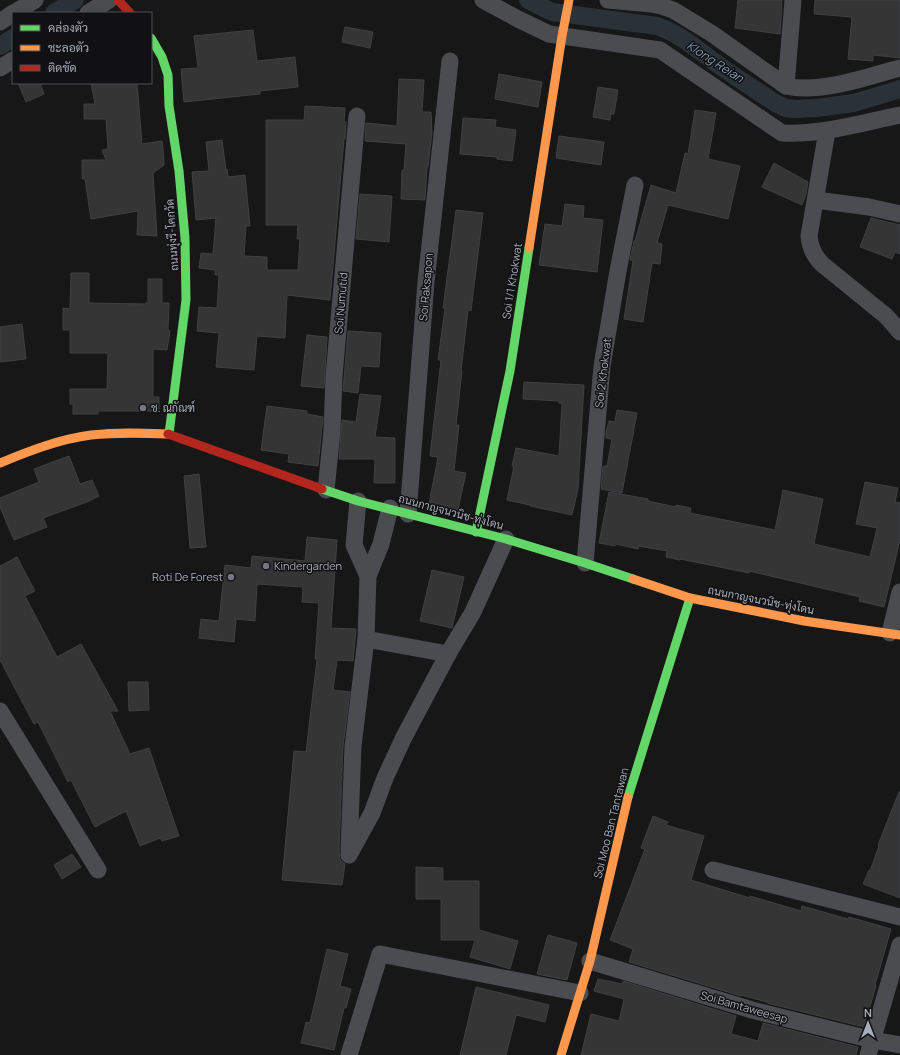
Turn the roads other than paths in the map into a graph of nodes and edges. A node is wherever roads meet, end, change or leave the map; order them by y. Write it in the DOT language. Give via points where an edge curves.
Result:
graph roads {
  1 [pos="35,0"];
  2 [pos="109,0"];
  3 [pos="118,0"];
  4 [pos="483,0"];
  5 [pos="569,0"];
  6 [pos="608,0"];
  7 [pos="793,0"];
  8 [pos="15,12"];
  9 [pos="90,12"];
  10 [pos="129,12"];
  11 [pos="12,14"];
  12 [pos="0,22"];
  13 [pos="563,34"];
  14 [pos="152,40"];
  15 [pos="12,61"];
  16 [pos="450,62"];
  17 [pos="0,68"];
  18 [pos="900,68"];
  19 [pos="786,86"];
  20 [pos="900,115"];
  21 [pos="357,116"];
  22 [pos="827,131"];
  23 [pos="636,185"];
  24 [pos="816,200"];
  25 [pos="900,214"];
  26 [pos="900,332"];
  27 [pos="169,434"];
  28 [pos="0,463"];
  29 [pos="326,490"];
  30 [pos="358,501"];
  31 [pos="390,508"];
  32 [pos="408,514"];
  33 [pos="476,532"];
  34 [pos="506,539"];
  35 [pos="585,563"];
  36 [pos="368,576"];
  37 [pos="900,592"];
  38 [pos="690,598"];
  39 [pos="895,634"];
  40 [pos="366,639"];
  41 [pos="448,654"];
  42 [pos="0,711"];
  43 [pos="98,870"];
  44 [pos="714,870"];
  45 [pos="900,917"];
  46 [pos="900,945"];
  47 [pos="590,961"];
  48 [pos="580,993"];
  49 [pos="900,1045"];
  50 [pos="871,1048"];
  51 [pos="349,1055"];
  52 [pos="561,1055"];
  1 -- 8 [label="street"];
  2 -- 9 [label="street"];
  3 -- 10 [label="street"];
  4 -- 13 [label="street" via="549,34"];
  5 -- 13 [label="street, Soi 1/1 Khokwat"];
  6 -- 19 [label="street" via="650,4 673,10 711,33"];
  7 -- 19 [label="street"];
  11 -- 12 [label="street"];
  13 -- 22 [label="street" via="660,50 782,133"];
  13 -- 33 [label="street, Soi 1/1 Khokwat" via="510,371"];
  14 -- 27 [label="street, ถนนทุ่งรี-โคกวัด" via="168,75 169,106 185,238 186,300"];
  15 -- 17 [label="street"];
  16 -- 32 [label="street, Soi Raksapon" via="426,282"];
  18 -- 19 [label="street" via="814,88"];
  20 -- 22 [label="street"];
  21 -- 29 [label="street, Soi Numutid"];
  22 -- 24 [label="street"];
  23 -- 35 [label="street, Soi 2 Khokwat" via="602,366"];
  24 -- 25 [label="street"];
  24 -- 26 [label="street" via="809,236 816,257 886,316"];
  27 -- 28 [label="street, ถนนกาญจนวนิช-ทุ่งโดน" via="129,432 90,435 33,450"];
  27 -- 29 [label="street, ถนนกาญจนวนิช-ทุ่งโดน"];
  29 -- 30 [label="street, ถนนกาญจนวนิช-ทุ่งโดน"];
  30 -- 31 [label="street, ถนนกาญจนวนิช-ทุ่งโดน"];
  30 -- 36 [label="street" via="354,545"];
  31 -- 32 [label="street, ถนนกาญจนวนิช-ทุ่งโดน"];
  31 -- 36 [label="street" via="381,544"];
  32 -- 33 [label="street, ถนนกาญจนวนิช-ทุ่งโดน"];
  33 -- 34 [label="street, ถนนกาญจนวนิช-ทุ่งโดน"];
  34 -- 35 [label="street, ถนนกาญจนวนิช-ทุ่งโดน"];
  34 -- 41 [label="street" via="473,612"];
  35 -- 38 [label="street, ถนนกาญจนวนิช-ทุ่งโดน"];
  36 -- 40 [label="street"];
  37 -- 39 [label="street"];
  38 -- 39 [label="street, ถนนกาญจนวนิช-ทุ่งโดน"];
  38 -- 47 [label="street, Soi Moo Ban Tantawan" via="626,803"];
  40 -- 41 [label="street"];
  40 -- 41 [label="street" via="353,746 349,855 372,813 404,737"];
  42 -- 43 [label="street"];
  44 -- 45 [label="street"];
  46 -- 50 [label="street"];
  47 -- 48 [label="street, Soi Moo Ban Tantawan"];
  47 -- 50 [label="street, Soi Bamtaweesap"];
  48 -- 51 [label="street" via="380,954"];
  48 -- 52 [label="street, Soi Moo Ban Tantawan"];
  49 -- 50 [label="street, Soi Bamtaweesap"];
}
